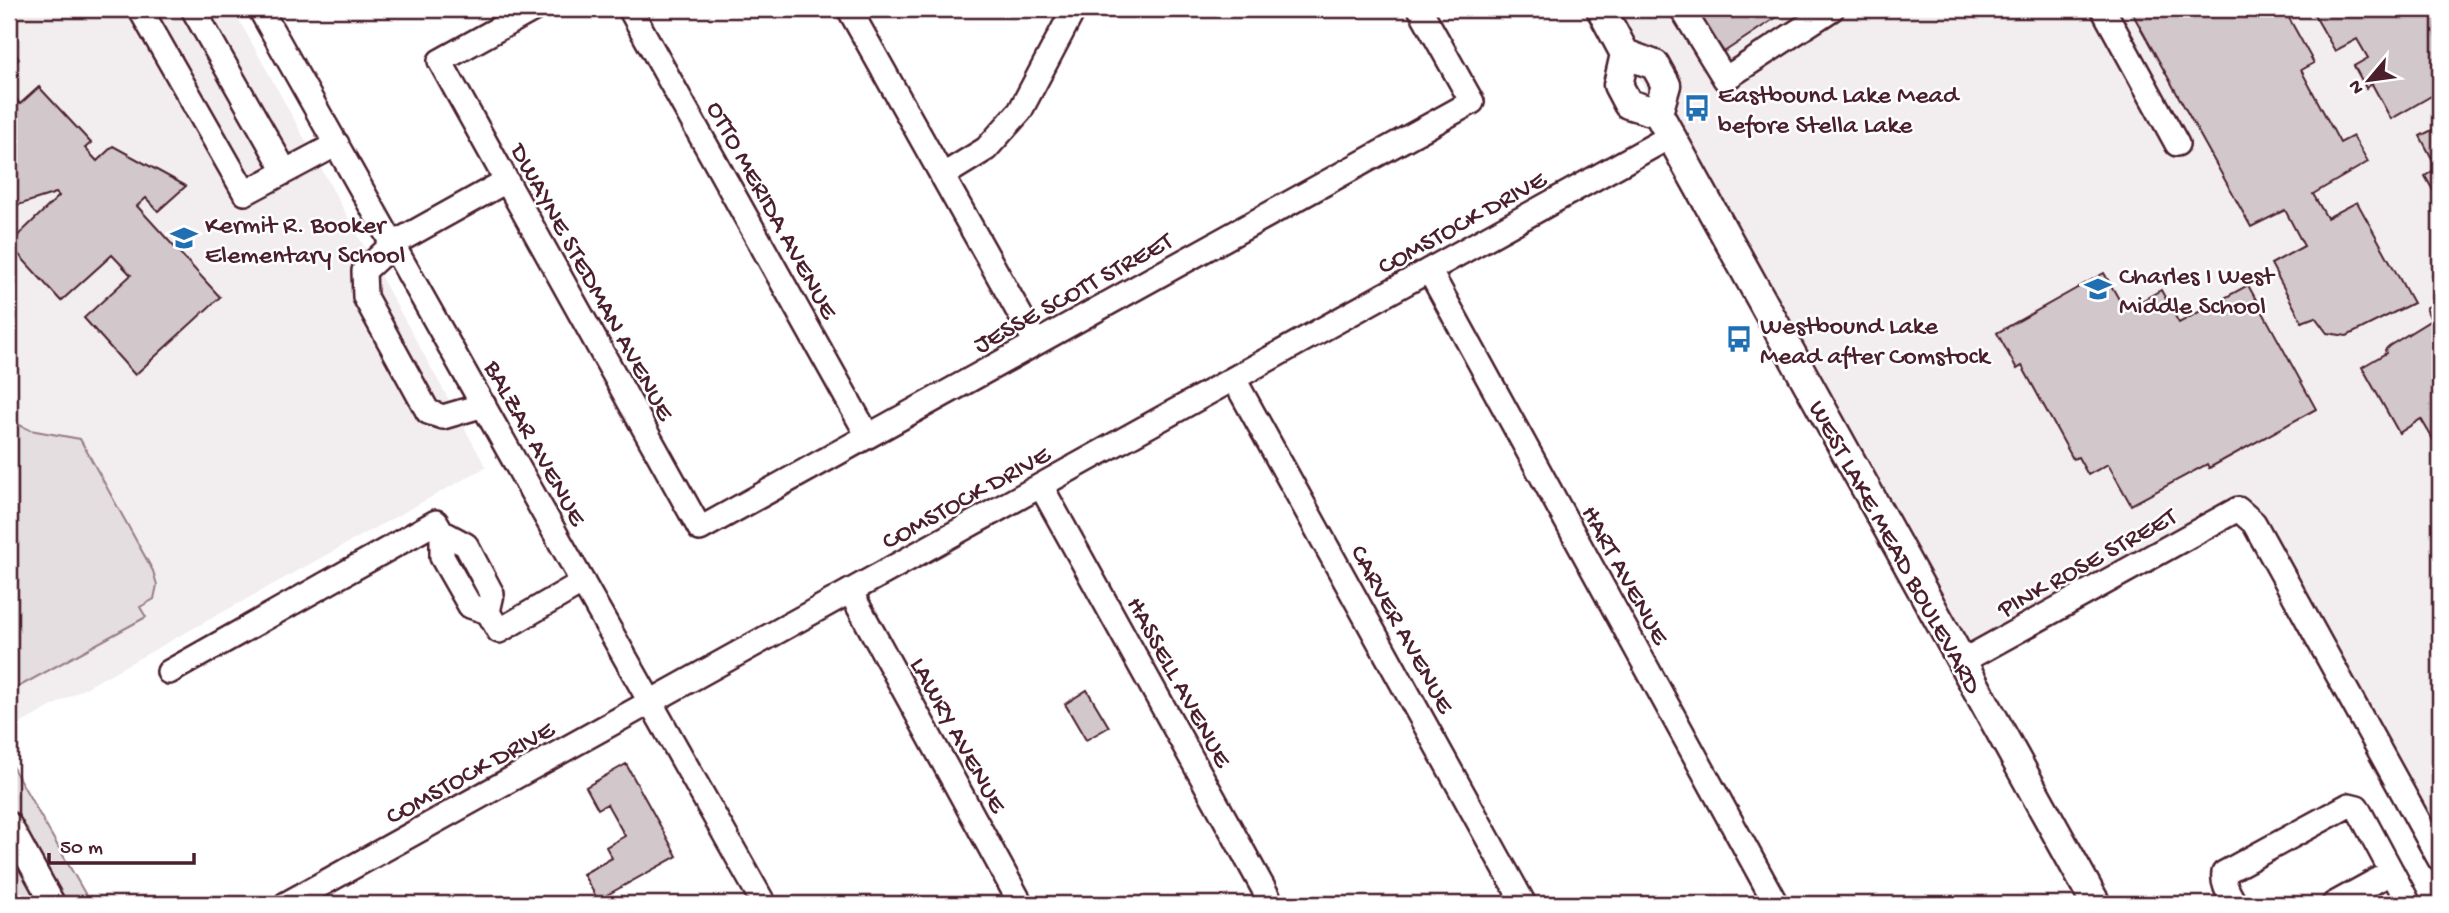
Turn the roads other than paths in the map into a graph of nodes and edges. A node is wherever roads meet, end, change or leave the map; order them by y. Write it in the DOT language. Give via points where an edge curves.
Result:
graph roads {
  1 [pos="140,9"];
  2 [pos="193,9"];
  3 [pos="260,9"];
  4 [pos="534,9"];
  5 [pos="630,9"];
  6 [pos="849,9"];
  7 [pos="1074,9"];
  8 [pos="1420,9"];
  9 [pos="1601,9"];
  10 [pos="1682,9"];
  11 [pos="1832,9"];
  12 [pos="2103,9"];
  13 [pos="1625,54"];
  14 [pos="1665,125"];
  15 [pos="337,144"];
  16 [pos="2177,144"];
  17 [pos="285,171"];
  18 [pos="942,176"];
  19 [pos="506,181"];
  20 [pos="393,244"];
  21 [pos="1429,270"];
  22 [pos="1036,343"];
  23 [pos="1234,379"];
  24 [pos="484,405"];
  25 [pos="868,436"];
  26 [pos="1041,486"];
  27 [pos="701,529"];
  28 [pos="583,582"];
  29 [pos="850,592"];
  30 [pos="1961,662"];
  31 [pos="169,672"];
  32 [pos="651,702"];
  33 [pos="9,824"];
  34 [pos="2440,860"];
  35 [pos="2392,872"];
  36 [pos="53,904"];
  37 [pos="286,904"];
  38 [pos="764,904"];
  39 [pos="1021,904"];
  40 [pos="1272,904"];
  41 [pos="1524,904"];
  42 [pos="1776,904"];
  43 [pos="2096,904"];
  44 [pos="2235,904"];
  45 [pos="2334,904"];
  46 [pos="2409,904"];
  1 -- 17 [label="street" via="245,193"];
  2 -- 17 [label="street"];
  3 -- 15 [label="street, BALZAR AVENUE"];
  4 -- 19 [label="street, DWAYNE STEDMAN AVENUE" via="440,61"];
  5 -- 25 [label="street, OTTO MERIDA AVENUE"];
  6 -- 18 [label="street"];
  7 -- 18 [label="street" via="1020,111 986,149"];
  8 -- 22 [label="street, JESSE SCOTT STREET" via="1472,102"];
  9 -- 13 [label="main road"];
  10 -- 11 [label="street" via="1725,79"];
  12 -- 16 [label="street"];
  13 -- 14 [label="main road" via="1655,65 1666,85"];
  13 -- 14 [label="main road" via="1618,85 1628,104"];
  14 -- 21 [label="street, COMSTOCK DRIVE"];
  14 -- 30 [label="main road, WEST LAKE MEAD BOULEVARD"];
  15 -- 17 [label="street"];
  15 -- 20 [label="street, BALZAR AVENUE"];
  18 -- 22 [label="street"];
  19 -- 20 [label="street"];
  19 -- 27 [label="street, DWAYNE STEDMAN AVENUE"];
  20 -- 24 [label="street, BALZAR AVENUE"];
  20 -- 24 [label="street" via="364,271 365,297 428,412 443,417"];
  21 -- 23 [label="street, COMSTOCK DRIVE"];
  21 -- 42 [label="street, HART AVENUE"];
  22 -- 25 [label="street, JESSE SCOTT STREET"];
  23 -- 26 [label="street, COMSTOCK DRIVE"];
  23 -- 41 [label="street, CARVER AVENUE"];
  24 -- 28 [label="street, BALZAR AVENUE"];
  25 -- 27 [label="street, JESSE SCOTT STREET"];
  26 -- 29 [label="street, COMSTOCK DRIVE"];
  26 -- 40 [label="street, HASSELL AVENUE"];
  28 -- 31 [label="street" via="499,631 488,612 492,594 466,545 442,532 436,522"];
  28 -- 32 [label="street, BALZAR AVENUE"];
  29 -- 32 [label="street, COMSTOCK DRIVE"];
  29 -- 39 [label="street, LAWRY AVENUE"];
  30 -- 34 [label="street, PINK ROSE STREET" via="2238,509 2254,523"];
  30 -- 43 [label="main road, WEST LAKE MEAD BOULEVARD"];
  32 -- 37 [label="street, COMSTOCK DRIVE"];
  32 -- 38 [label="street, BALZAR AVENUE"];
  33 -- 36 [label="street"];
  35 -- 44 [label="street" via="2357,807 2349,805 2224,873"];
  35 -- 45 [label="street"];
  35 -- 46 [label="street"];
}
